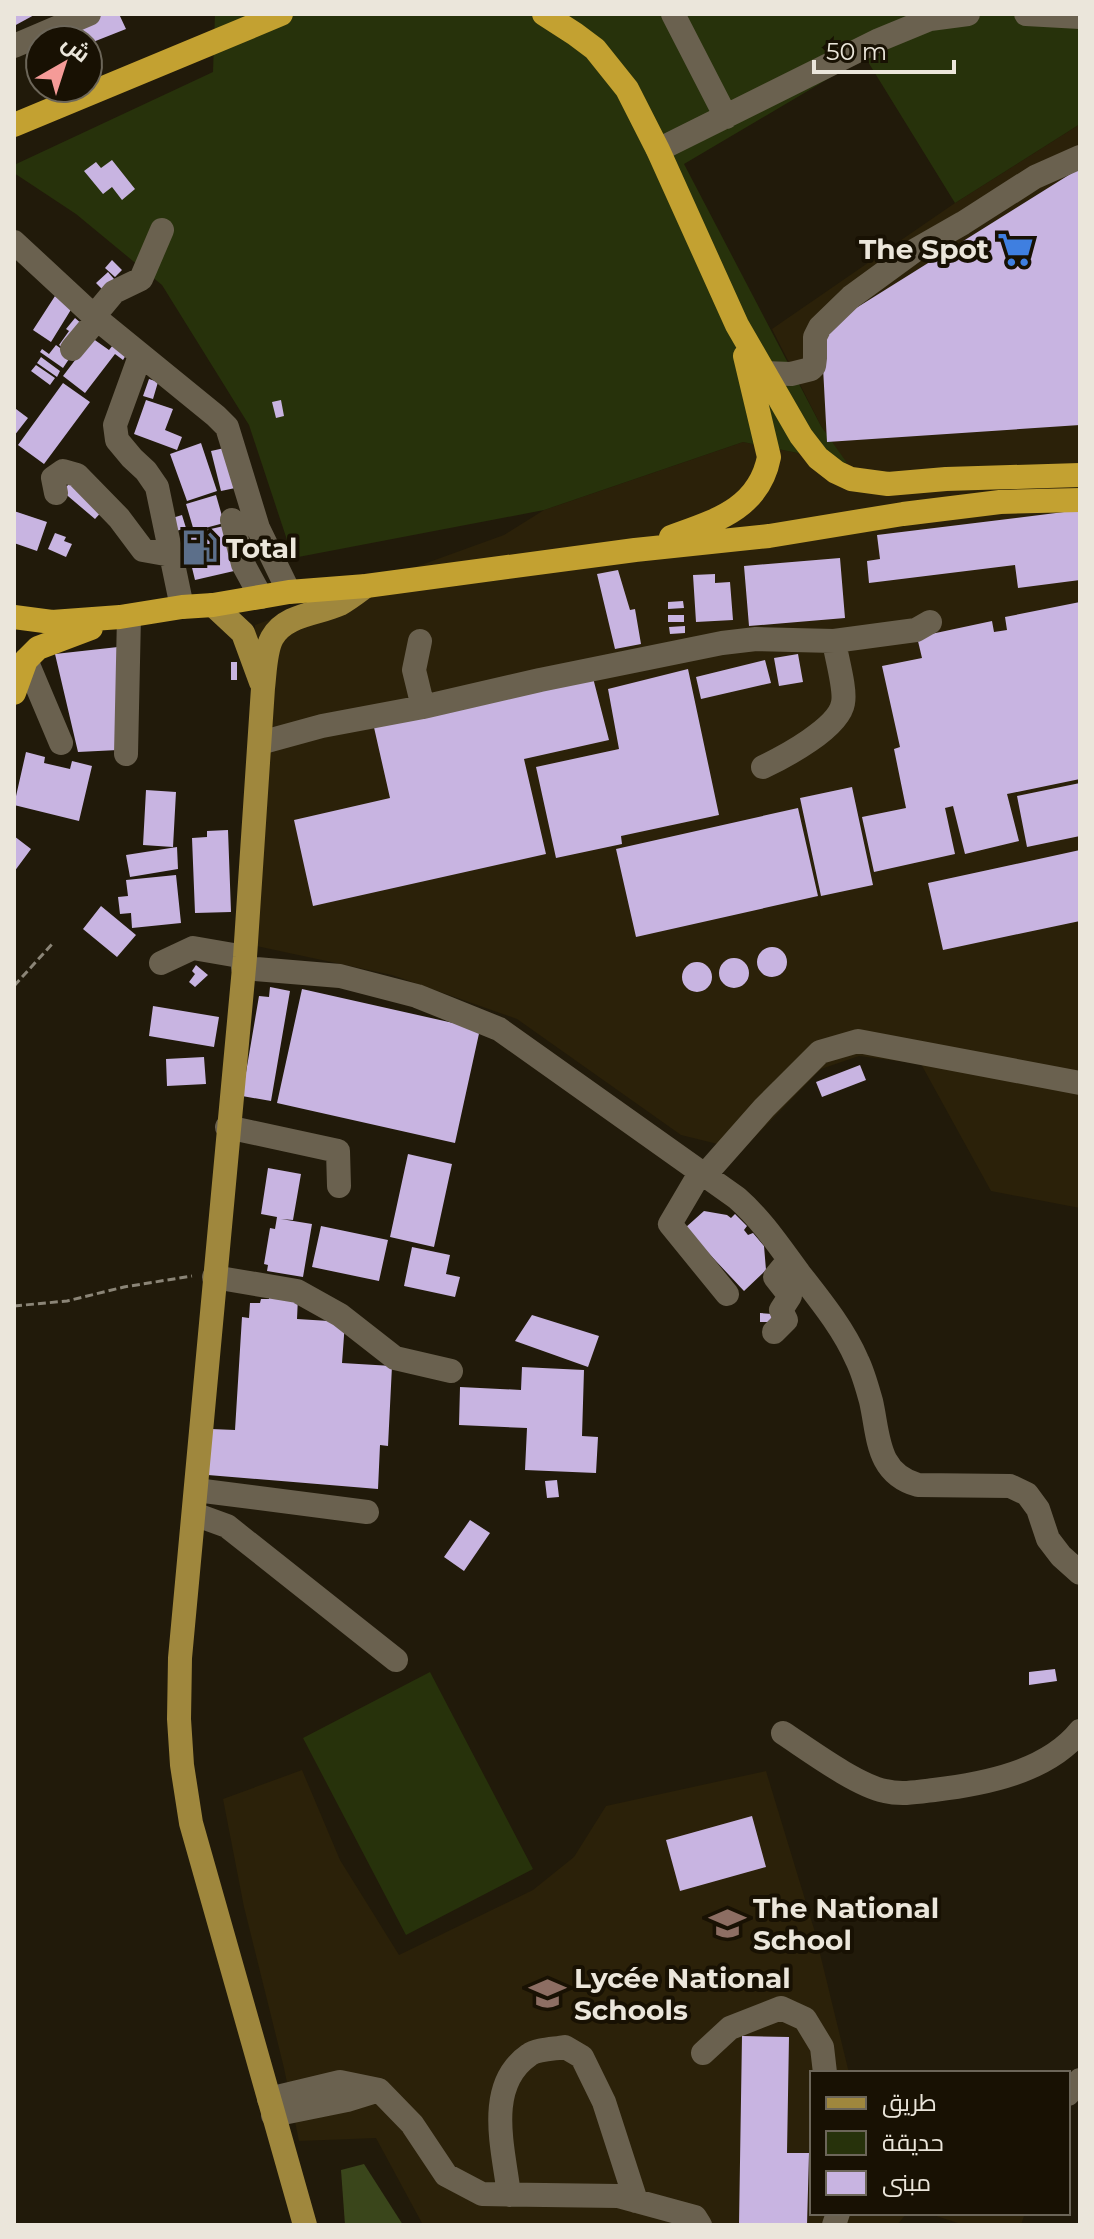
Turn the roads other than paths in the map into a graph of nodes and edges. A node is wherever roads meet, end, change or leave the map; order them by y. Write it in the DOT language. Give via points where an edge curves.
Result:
graph roads {
  1 [pos="89,14"];
  2 [pos="281,14"];
  3 [pos="544,14"];
  4 [pos="673,14"];
  5 [pos="968,14"];
  6 [pos="1026,14"];
  7 [pos="1080,17"];
  8 [pos="14,46"];
  9 [pos="726,117"];
  10 [pos="14,125"];
  11 [pos="658,150"];
  12 [pos="1080,157"];
  13 [pos="162,230"];
  14 [pos="14,242"];
  15 [pos="95,318"];
  16 [pos="737,325"];
  17 [pos="72,349"];
  18 [pos="140,356"];
  19 [pos="764,373"];
  20 [pos="1080,475"];
  21 [pos="56,493"];
  22 [pos="1080,500"];
  23 [pos="232,520"];
  24 [pos="635,550"];
  25 [pos="171,555"];
  26 [pos="366,586"];
  27 [pos="289,592"];
  28 [pos="261,597"];
  29 [pos="213,605"];
  30 [pos="182,607"];
  31 [pos="125,616"];
  32 [pos="14,617"];
  33 [pos="930,622"];
  34 [pos="420,641"];
  35 [pos="834,641"];
  36 [pos="26,660"];
  37 [pos="263,688"];
  38 [pos="14,693"];
  39 [pos="423,707"];
  40 [pos="61,743"];
  41 [pos="260,743"];
  42 [pos="126,754"];
  43 [pos="763,767"];
  44 [pos="161,963"];
  45 [pos="244,963"];
  46 [pos="1080,1083"];
  47 [pos="227,1127"];
  48 [pos="702,1174"];
  49 [pos="339,1186"];
  50 [pos="789,1260"];
  51 [pos="215,1273"];
  52 [pos="727,1294"];
  53 [pos="774,1332"];
  54 [pos="451,1371"];
  55 [pos="195,1502"];
  56 [pos="367,1512"];
  57 [pos="1080,1573"];
  58 [pos="396,1660"];
  59 [pos="1080,1731"];
  60 [pos="783,1733"];
  61 [pos="703,2053"];
  62 [pos="825,2071"];
  63 [pos="271,2107"];
  64 [pos="509,2195"];
  65 [pos="636,2201"];
  66 [pos="305,2225"];
  67 [pos="700,2225"];
  1 -- 8 [label="street"];
  2 -- 10 [label="highway"];
  3 -- 11 [label="highway" via="585,41 612,68"];
  4 -- 9 [label="street"];
  5 -- 9 [label="street" via="930,19 879,40"];
  6 -- 7 [label="street"];
  9 -- 11 [label="street"];
  11 -- 16 [label="highway"];
  12 -- 19 [label="street" via="1035,177 914,251 851,297 820,327 814,366 807,372"];
  13 -- 15 [label="street" via="141,279 114,292"];
  14 -- 15 [label="street"];
  15 -- 17 [label="street"];
  15 -- 18 [label="street"];
  16 -- 19 [label="highway"];
  16 -- 24 [label="highway" via="767,445 766,471 748,500 731,513"];
  18 -- 25 [label="street" via="115,425 117,440 157,487"];
  18 -- 27 [label="street" via="227,427 258,528"];
  19 -- 20 [label="highway" via="818,458 851,479 888,484"];
  21 -- 25 [label="street" via="53,478 63,471 77,475 143,550"];
  22 -- 24 [label="highway" via="1000,502"];
  23 -- 28 [label="street" via="243,564"];
  24 -- 26 [label="highway"];
  25 -- 30 [label="street"];
  26 -- 27 [label="highway"];
  26 -- 37 [label="main road" via="338,605 277,631"];
  27 -- 28 [label="highway"];
  28 -- 29 [label="highway"];
  29 -- 30 [label="highway"];
  29 -- 37 [label="main road" via="243,633"];
  30 -- 31 [label="highway"];
  31 -- 32 [label="highway" via="52,622"];
  31 -- 36 [label="highway" via="38,648"];
  31 -- 42 [label="street"];
  33 -- 35 [label="street" via="916,630"];
  34 -- 39 [label="street" via="414,670"];
  35 -- 39 [label="street" via="722,643"];
  35 -- 43 [label="street" via="843,703 836,718 795,751"];
  36 -- 38 [label="highway"];
  36 -- 40 [label="street"];
  37 -- 41 [label="main road"];
  39 -- 41 [label="street"];
  41 -- 45 [label="main road"];
  44 -- 45 [label="street" via="193,948"];
  45 -- 47 [label="main road"];
  45 -- 48 [label="street" via="354,979 417,996 499,1029"];
  46 -- 48 [label="street" via="858,1041 820,1052"];
  47 -- 49 [label="street" via="338,1151"];
  47 -- 51 [label="main road"];
  48 -- 50 [label="street" via="758,1216"];
  48 -- 52 [label="street" via="670,1224"];
  50 -- 53 [label="street" via="775,1277 790,1296 781,1310 786,1320"];
  50 -- 57 [label="street" via="857,1360 884,1460 893,1471 918,1485 1010,1486 1027,1494 1048,1539"];
  51 -- 54 [label="street" via="297,1291 340,1315 395,1358"];
  51 -- 55 [label="main road"];
  55 -- 56 [label="street"];
  55 -- 58 [label="street"];
  55 -- 63 [label="main road" via="180,1658 182,1765 191,1823"];
  59 -- 60 [label="street" via="1057,1752 1009,1775 909,1793 865,1783"];
  61 -- 62 [label="street" via="730,2028 781,2008 805,2019 822,2047"];
  63 -- 64 [label="street" via="340,2082 379,2090 412,2124 446,2175 482,2194"];
  63 -- 66 [label="main road"];
  64 -- 65 [label="street" via="618,2196"];
  64 -- 65 [label="street" via="500,2108 506,2079 530,2053 565,2047 582,2057 604,2102"];
  65 -- 67 [label="street" via="695,2217"];
}
